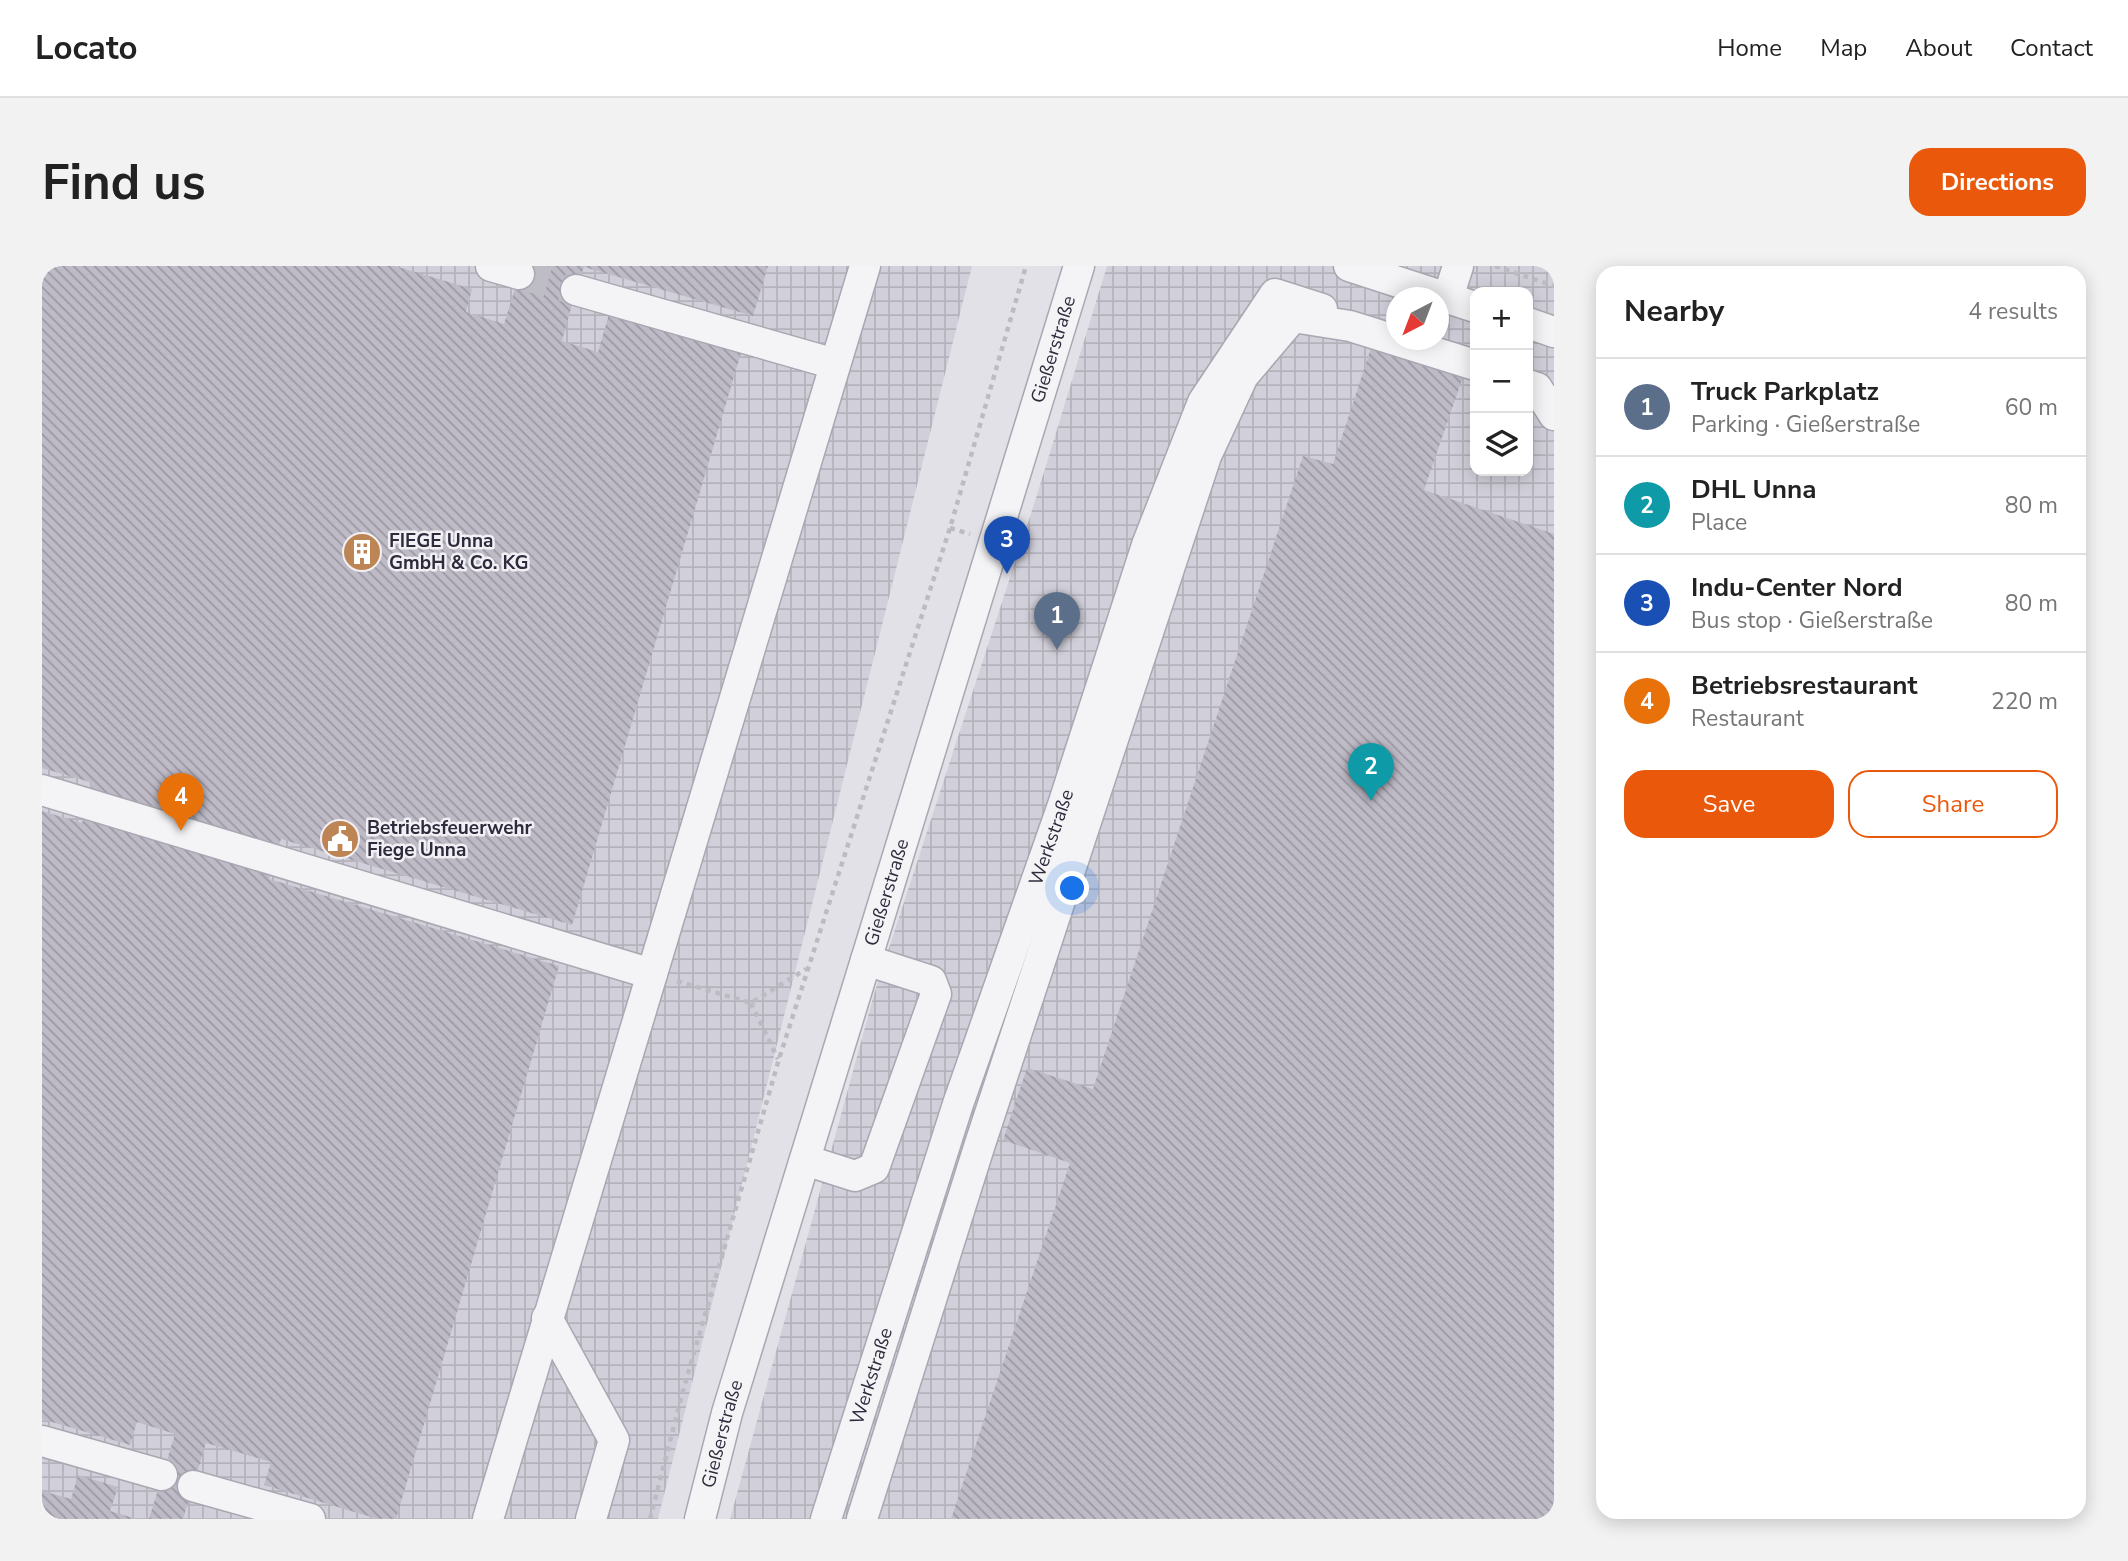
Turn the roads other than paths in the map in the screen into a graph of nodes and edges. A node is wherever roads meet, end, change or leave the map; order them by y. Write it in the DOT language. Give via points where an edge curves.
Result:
graph roads {
  1 [pos="865,266"];
  2 [pos="1079,266"];
  3 [pos="1349,266"];
  4 [pos="1458,266"];
  5 [pos="576,290"];
  6 [pos="1462,302"];
  7 [pos="1533,325"];
  8 [pos="1386,328"];
  9 [pos="1554,332"];
  10 [pos="1449,347"];
  11 [pos="1470,353"];
  12 [pos="1470,363"];
  13 [pos="835,364"];
  14 [pos="1541,380"];
  15 [pos="1554,415"];
  16 [pos="42,790"];
  17 [pos="866,960"];
  18 [pos="652,974"];
  19 [pos="805,1160"];
  20 [pos="547,1318"];
  21 [pos="42,1441"];
  22 [pos="162,1475"];
  23 [pos="194,1486"];
  24 [pos="310,1519"];
  25 [pos="488,1519"];
  26 [pos="591,1519"];
  27 [pos="700,1519"];
  28 [pos="826,1519"];
  29 [pos="862,1519"];
  1 -- 13 [label="street"];
  2 -- 17 [label="street, Gießerstraße"];
  3 -- 6 [label="street"];
  4 -- 6 [label="street"];
  5 -- 13 [label="street"];
  7 -- 9 [label="street"];
  8 -- 28 [label="street, Werkstraße" via="1275,294 1203,402 1147,545 1062,808 958,1104"];
  10 -- 11 [label="street"];
  12 -- 29 [label="street" via="1350,326 1293,317 1243,376 1206,456"];
  13 -- 18 [label="street"];
  14 -- 15 [label="street" via="1537,388"];
  16 -- 18 [label="street"];
  17 -- 19 [label="street, Gießerstraße"];
  17 -- 19 [label="street" via="931,981 936,993 874,1168 855,1176"];
  18 -- 20 [label="street"];
  19 -- 27 [label="street, Gießerstraße" via="727,1413"];
  20 -- 25 [label="street"];
  20 -- 26 [label="street" via="614,1440"];
  21 -- 22 [label="street"];
  23 -- 24 [label="street"];
}
